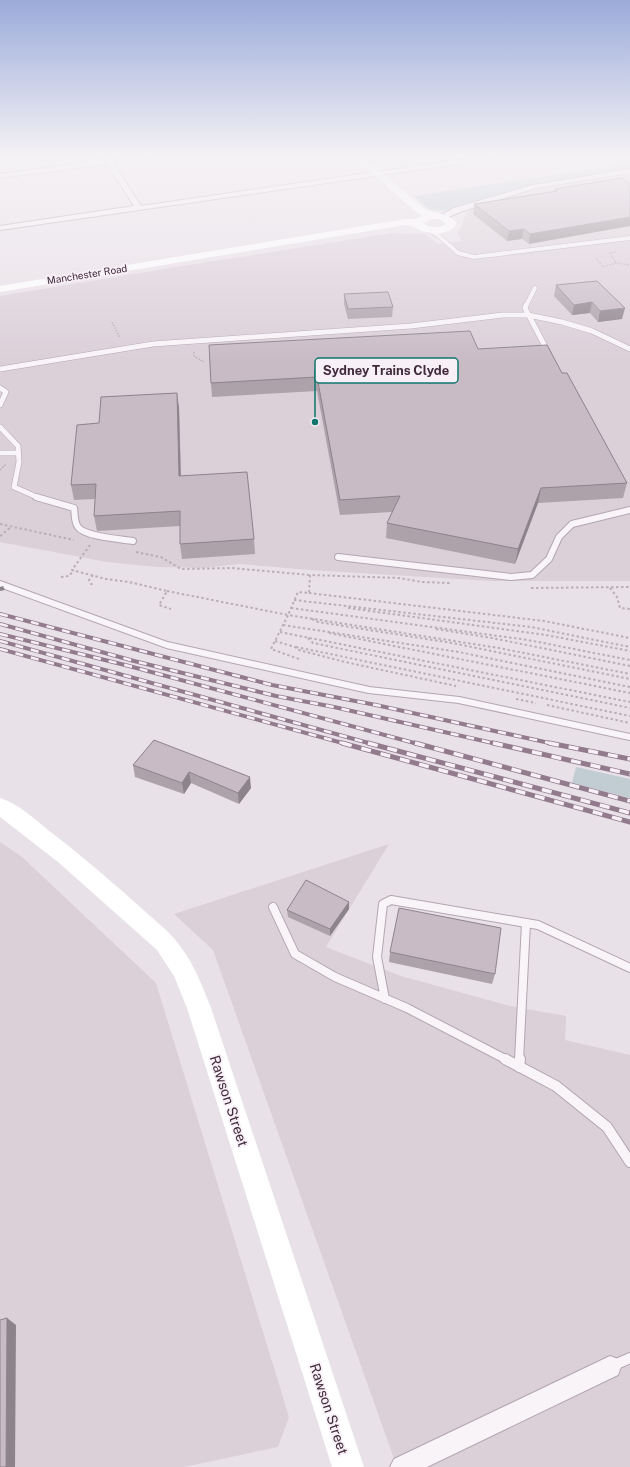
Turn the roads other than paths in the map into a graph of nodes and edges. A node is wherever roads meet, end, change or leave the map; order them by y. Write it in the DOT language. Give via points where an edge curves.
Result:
graph roads {
  1 [pos="18,225"];
  2 [pos="385,225"];
  3 [pos="425,225"];
  4 [pos="427,225"];
  5 [pos="447,225"];
  6 [pos="449,225"];
  7 [pos="0,228"];
  8 [pos="630,238"];
  9 [pos="448,243"];
  10 [pos="535,288"];
  11 [pos="0,289"];
  12 [pos="528,315"];
  13 [pos="630,349"];
  14 [pos="554,361"];
  15 [pos="0,369"];
  16 [pos="0,388"];
  17 [pos="0,404"];
  18 [pos="0,427"];
  19 [pos="0,453"];
  20 [pos="18,453"];
  21 [pos="630,510"];
  22 [pos="133,541"];
  23 [pos="338,557"];
  24 [pos="1,585"];
  25 [pos="630,737"];
  26 [pos="0,806"];
  27 [pos="273,907"];
  28 [pos="526,923"];
  29 [pos="630,968"];
  30 [pos="385,999"];
  31 [pos="519,1067"];
  32 [pos="630,1162"];
  33 [pos="630,1358"];
  34 [pos="610,1367"];
  35 [pos="348,1467"];
  36 [pos="402,1467"];
  1 -- 7 [label="street"];
  2 -- 11 [label="main road, Manchester Road"];
  3 -- 9 [label="lane"];
  4 -- 5 [label="main road" via="436,230"];
  6 -- 9 [label="lane" via="446,232"];
  8 -- 9 [label="lane" via="474,257 458,253"];
  10 -- 12 [label="lane" via="525,308"];
  12 -- 13 [label="lane" via="592,331"];
  12 -- 14 [label="lane"];
  12 -- 15 [label="lane" via="502,314 411,326 153,344"];
  16 -- 17 [label="lane" via="6,392"];
  18 -- 20 [label="lane" via="18,446"];
  19 -- 20 [label="lane"];
  20 -- 22 [label="lane" via="20,462 14,488 26,495 74,508 78,528 92,534"];
  21 -- 23 [label="lane" via="572,524 559,537 549,559 532,575 511,577"];
  24 -- 25 [label="lane" via="167,645 369,690 459,700"];
  26 -- 35 [label="main road, Rawson Street" via="27,824 160,940 174,954 186,973"];
  27 -- 30 [label="lane" via="295,954 335,977"];
  28 -- 29 [label="lane" via="538,925"];
  28 -- 30 [label="lane" via="391,900 383,904 376,958"];
  28 -- 31 [label="lane" via="524,1010"];
  30 -- 31 [label="lane"];
  31 -- 32 [label="lane" via="556,1086 607,1127"];
  33 -- 34 [label="lane"];
  34 -- 36 [label="street"];
}
